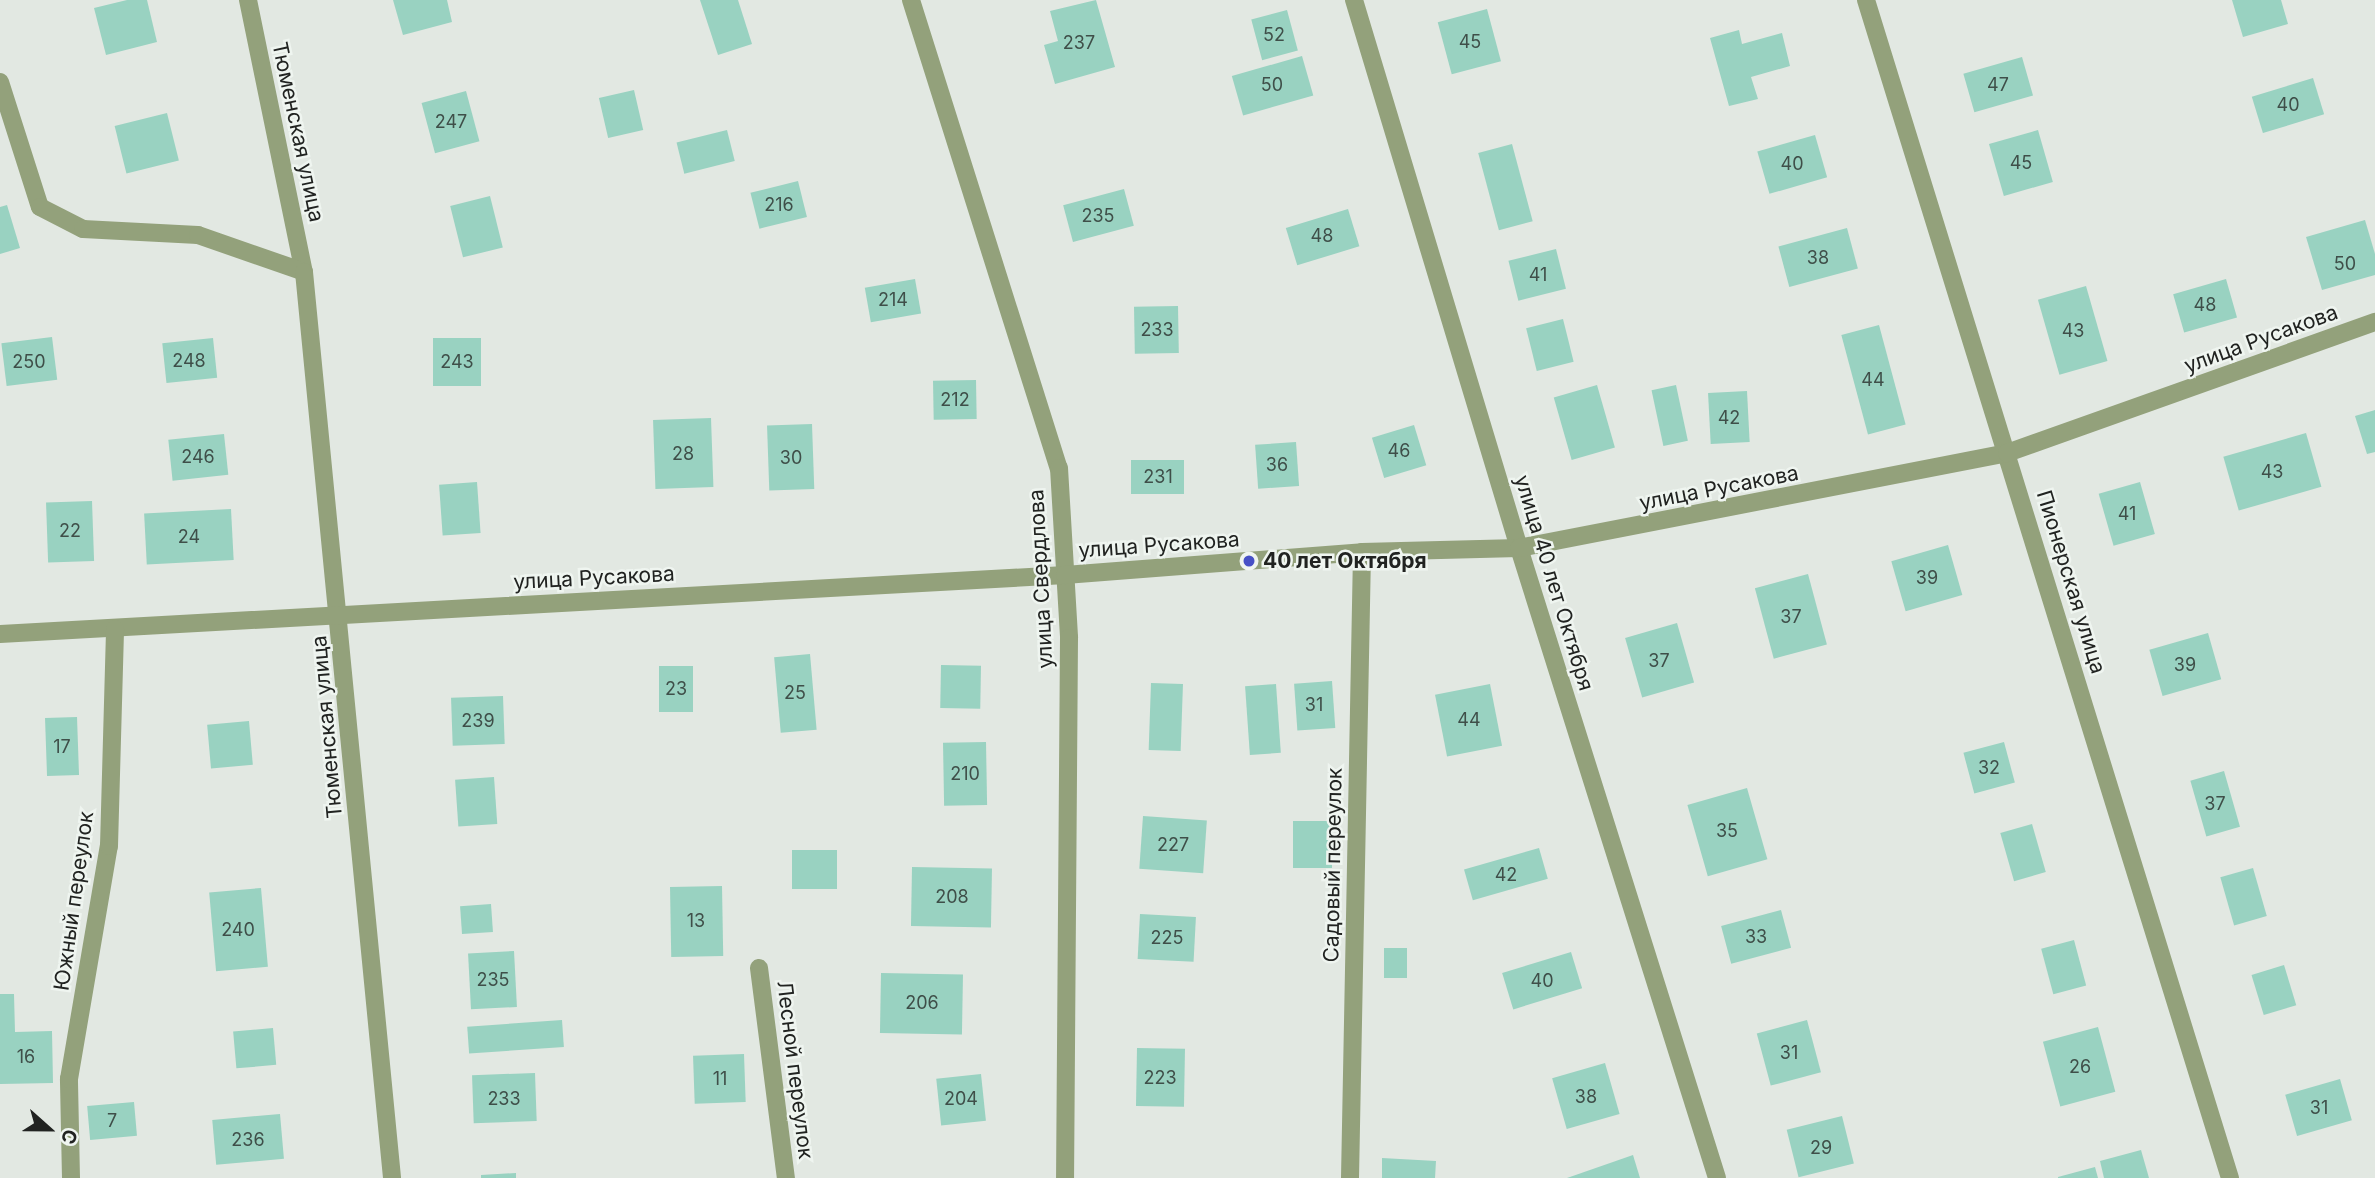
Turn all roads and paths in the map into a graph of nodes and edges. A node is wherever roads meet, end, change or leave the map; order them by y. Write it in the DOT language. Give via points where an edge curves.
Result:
graph roads {
  1 [pos="248,0"];
  2 [pos="911,0"];
  3 [pos="1354,0"];
  4 [pos="1866,0"];
  5 [pos="0,82"];
  6 [pos="304,272"];
  7 [pos="2375,322"];
  8 [pos="2007,453"];
  9 [pos="1519,548"];
  10 [pos="1362,552"];
  11 [pos="1065,575"];
  12 [pos="339,615"];
  13 [pos="115,629"];
  14 [pos="0,634"];
  15 [pos="759,968"];
  16 [pos="71,1178"];
  17 [pos="392,1178"];
  18 [pos="786,1178"];
  19 [pos="1065,1178"];
  20 [pos="1350,1178"];
  21 [pos="1717,1178"];
  22 [pos="2230,1178"];
  1 -- 6 [label="street, Тюменская улица"];
  2 -- 11 [label="street, улица Свердлова" via="1059,468"];
  3 -- 9 [label="street, улица 40 лет Октября"];
  4 -- 8 [label="street, Пионерская улица"];
  5 -- 6 [label="street" via="40,207 83,229 198,234"];
  6 -- 12 [label="street, Тюменская улица"];
  7 -- 8 [label="street, улица Русакова"];
  8 -- 9 [label="street, улица Русакова"];
  8 -- 22 [label="street, Пионерская улица"];
  9 -- 10 [label="street, улица Русакова"];
  9 -- 21 [label="street, улица 40 лет Октября"];
  10 -- 11 [label="street, улица Русакова"];
  10 -- 20 [label="street, Садовый переулок"];
  11 -- 12 [label="street, улица Русакова"];
  11 -- 19 [label="street, улица Свердлова" via="1069,638"];
  12 -- 13 [label="street, улица Русакова"];
  12 -- 17 [label="street, Тюменская улица"];
  13 -- 14 [label="street, улица Русакова"];
  13 -- 16 [label="street, Южный переулок" via="109,846 69,1079"];
  15 -- 18 [label="street, Лесной переулок"];
}
